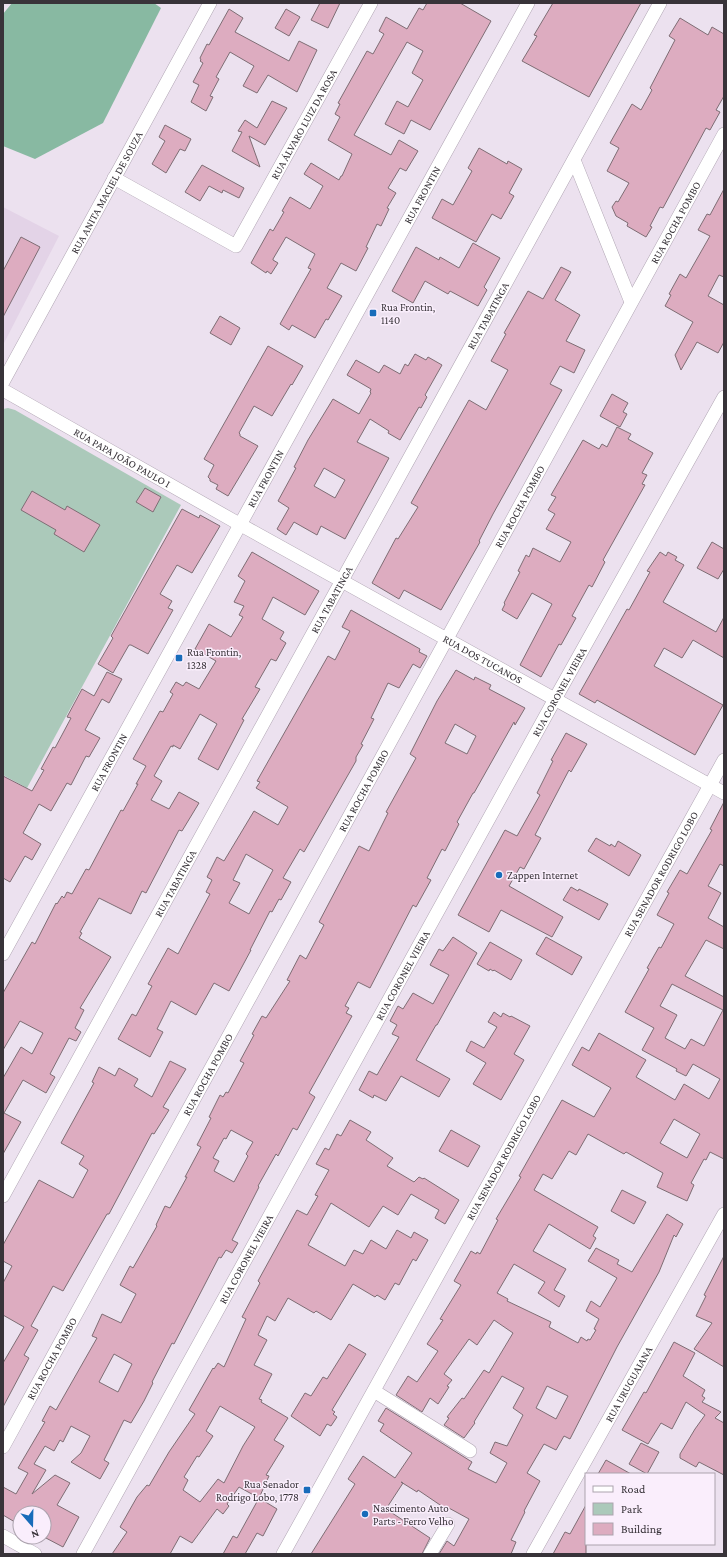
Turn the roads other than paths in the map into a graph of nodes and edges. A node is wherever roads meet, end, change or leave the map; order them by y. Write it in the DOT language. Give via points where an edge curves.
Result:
graph roads {
  1 [pos="210,3"];
  2 [pos="371,3"];
  3 [pos="528,3"];
  4 [pos="660,3"];
  5 [pos="724,134"];
  6 [pos="574,160"];
  7 [pos="114,178"];
  8 [pos="631,302"];
  9 [pos="3,382"];
  10 [pos="3,390"];
  11 [pos="724,397"];
  12 [pos="241,525"];
  13 [pos="342,581"];
  14 [pos="447,639"];
  15 [pos="555,699"];
  16 [pos="724,760"];
  17 [pos="710,785"];
  18 [pos="724,793"];
  19 [pos="3,954"];
  20 [pos="3,1196"];
  21 [pos="724,1214"];
  22 [pos="374,1391"];
  23 [pos="3,1447"];
  24 [pos="470,1451"];
  25 [pos="448,1524"];
  26 [pos="3,1536"];
  27 [pos="35,1554"];
  28 [pos="83,1554"];
  29 [pos="283,1554"];
  30 [pos="430,1554"];
  31 [pos="533,1554"];
  1 -- 7 [label="street, RUA ANITA MACIEL DE SOUZA"];
  2 -- 7 [label="street, RUA ÁLVARO LUIZ DA ROSA" via="236,246"];
  3 -- 12 [label="street, RUA FRONTIN"];
  4 -- 6 [label="street, RUA TABATINGA"];
  5 -- 8 [label="street, RUA ROCHA POMBO"];
  6 -- 8 [label="street"];
  6 -- 13 [label="street, RUA TABATINGA"];
  7 -- 9 [label="street, RUA ANITA MACIEL DE SOUZA"];
  8 -- 14 [label="street, RUA ROCHA POMBO"];
  10 -- 12 [label="street, RUA PAPA JOÃO PAULO I"];
  11 -- 15 [label="street, RUA CORONEL VIEIRA"];
  12 -- 13 [label="street, RUA DOS TUCANOS"];
  12 -- 19 [label="street, RUA FRONTIN"];
  13 -- 14 [label="street, RUA DOS TUCANOS"];
  13 -- 20 [label="street, RUA TABATINGA"];
  14 -- 15 [label="street, RUA DOS TUCANOS"];
  14 -- 23 [label="street, RUA ROCHA POMBO"];
  15 -- 17 [label="street, RUA DOS TUCANOS"];
  15 -- 28 [label="street, RUA CORONEL VIEIRA"];
  16 -- 17 [label="street, RUA SENADOR RODRIGO LOBO"];
  17 -- 18 [label="street, RUA DOS TUCANOS"];
  17 -- 22 [label="street, RUA SENADOR RODRIGO LOBO"];
  21 -- 31 [label="street, RUA URUGUAIANA"];
  22 -- 24 [label="street"];
  22 -- 29 [label="street, RUA SENADOR RODRIGO LOBO"];
  25 -- 30 [label="street"];
  26 -- 27 [label="street"];
}
